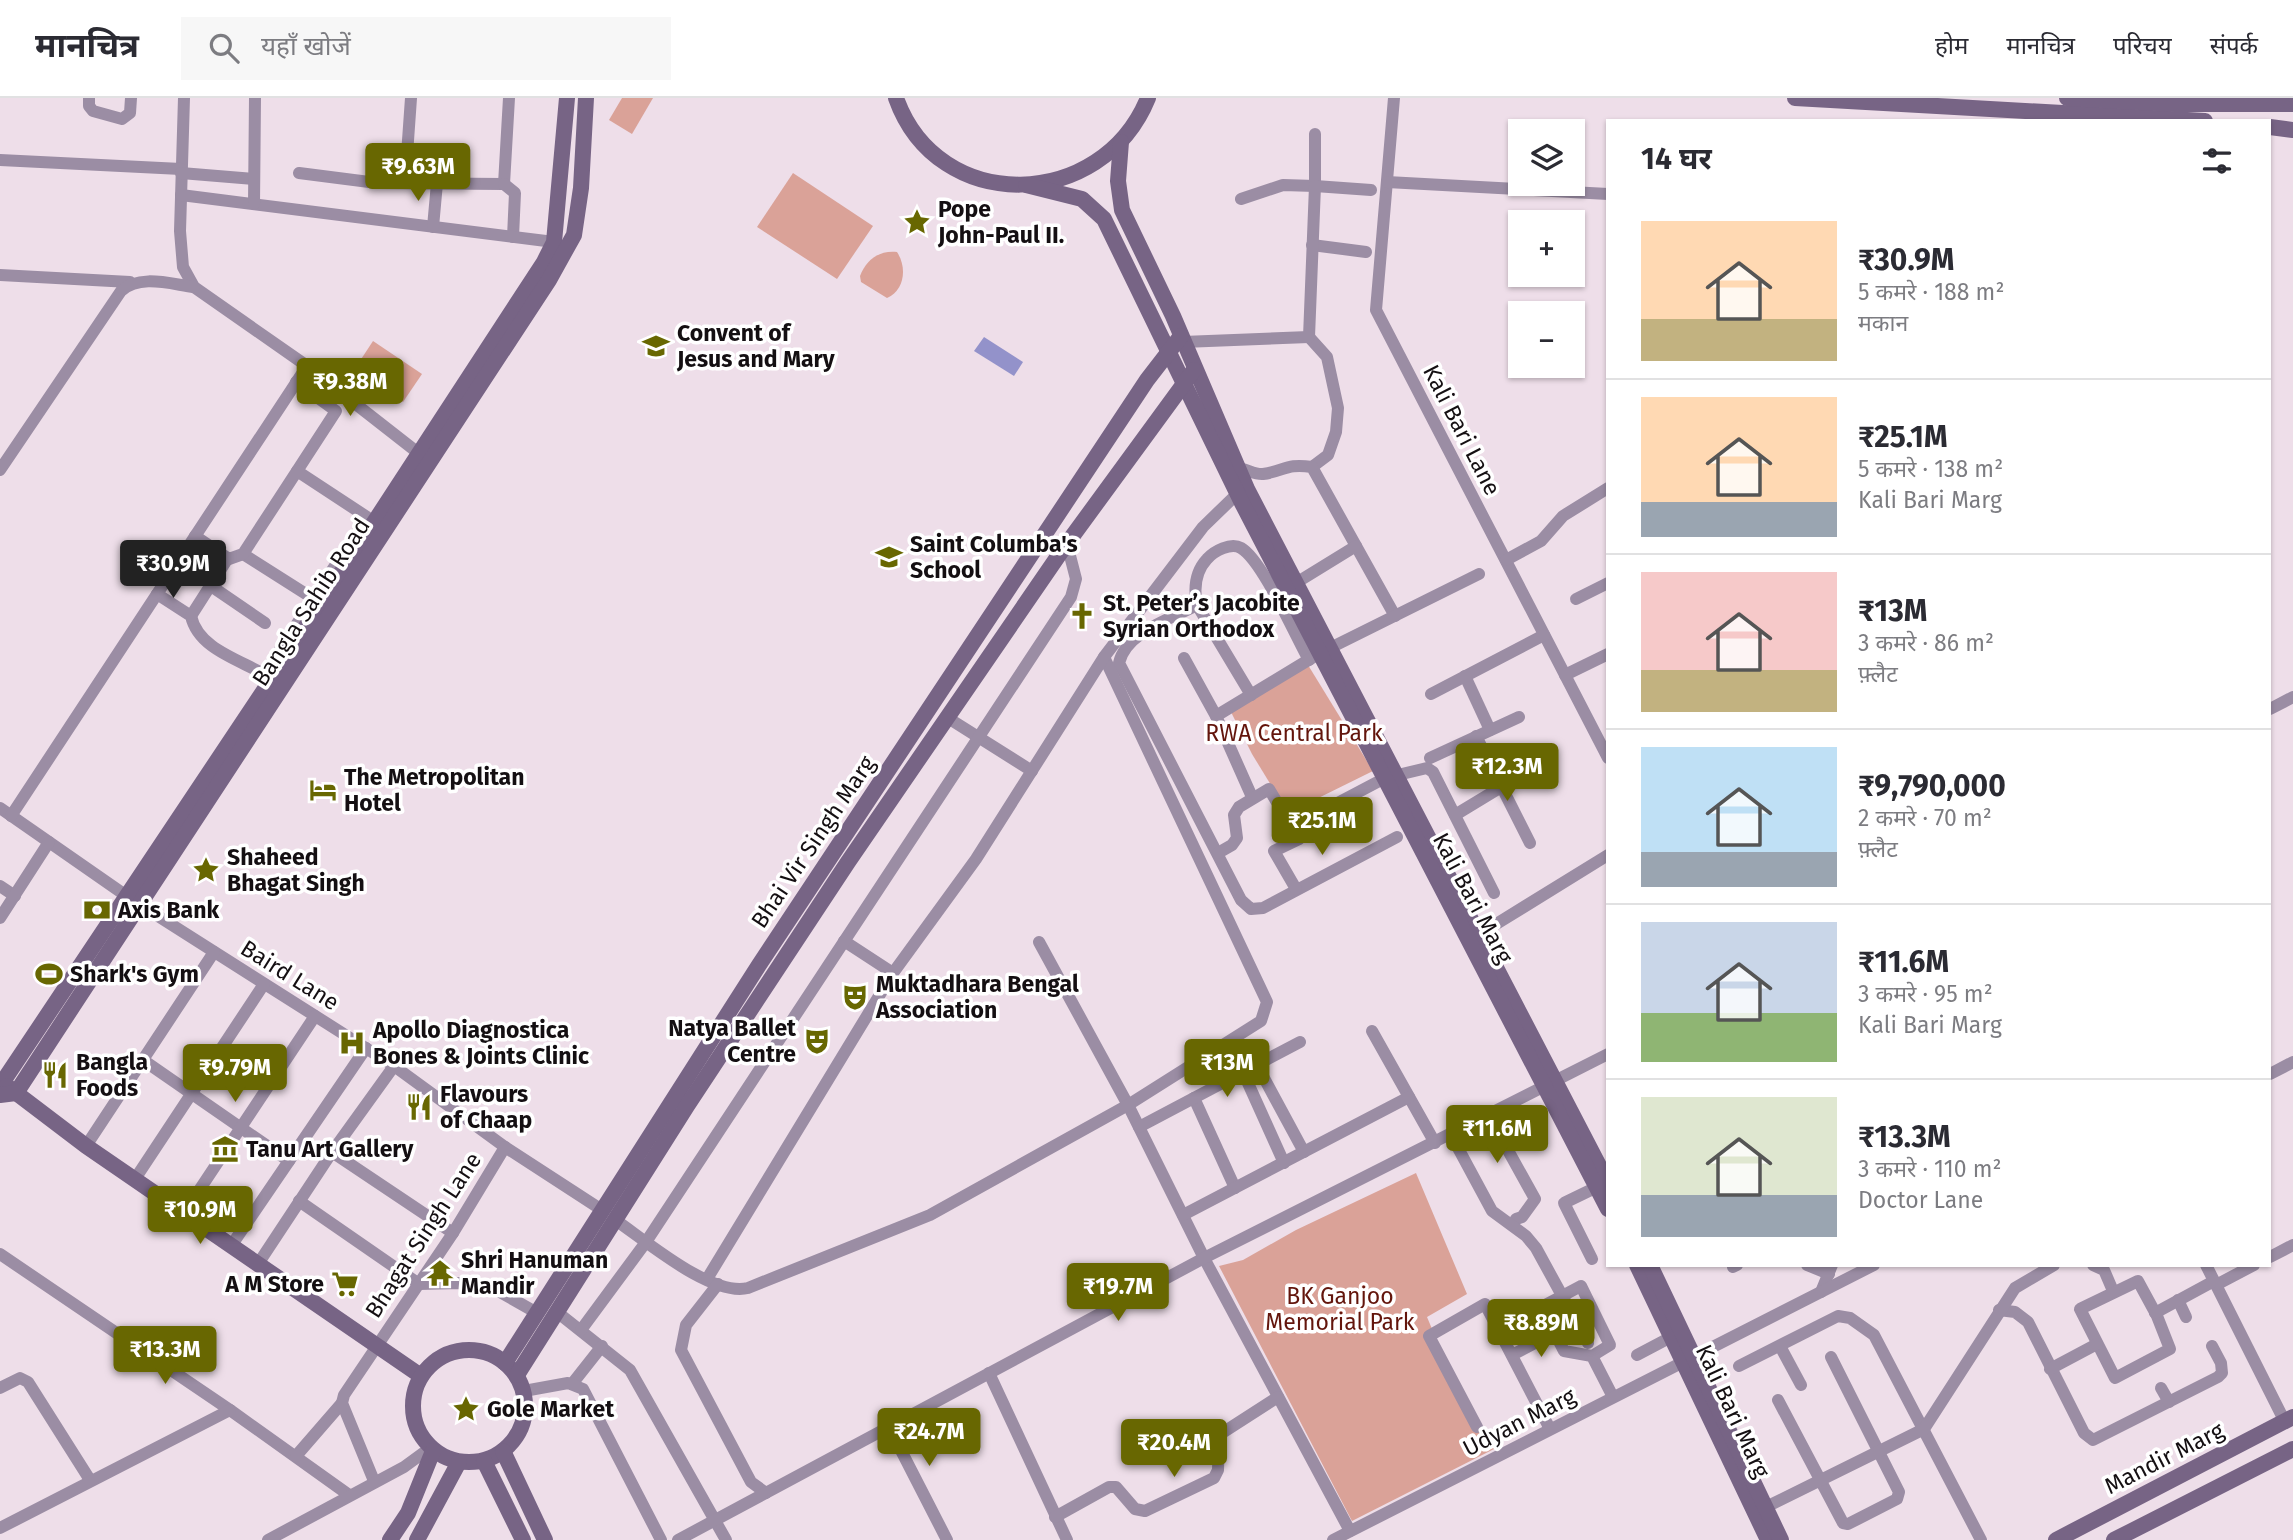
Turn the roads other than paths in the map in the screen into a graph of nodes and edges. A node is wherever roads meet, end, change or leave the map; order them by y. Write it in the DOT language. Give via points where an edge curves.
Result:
graph roads {
  1 [pos="89,98"];
  2 [pos="131,98"];
  3 [pos="139,98"];
  4 [pos="184,98"];
  5 [pos="255,98"];
  6 [pos="411,98"];
  7 [pos="509,98"];
  8 [pos="567,98"];
  9 [pos="586,98"];
  10 [pos="896,98"];
  11 [pos="1148,98"];
  12 [pos="1394,98"];
  13 [pos="1795,98"];
  14 [pos="2067,98"];
  15 [pos="2092,99"];
  16 [pos="2289,103"];
  17 [pos="2168,119"];
  18 [pos="137,121"];
  19 [pos="2271,127"];
  20 [pos="2293,130"];
  21 [pos="1315,134"];
  22 [pos="1121,142"];
  23 [pos="0,160"];
  24 [pos="181,171"];
  25 [pos="299,173"];
  26 [pos="254,179"];
  27 [pos="1387,182"];
  28 [pos="405,183"];
  29 [pos="437,183"];
  30 [pos="504,184"];
  31 [pos="1026,186"];
  32 [pos="1315,186"];
  33 [pos="1371,190"];
  34 [pos="1606,194"];
  35 [pos="181,195"];
  36 [pos="1241,199"];
  37 [pos="254,204"];
  38 [pos="433,227"];
  39 [pos="513,237"];
  40 [pos="554,242"];
  41 [pos="1312,245"];
  42 [pos="1366,252"];
  43 [pos="0,275"];
  44 [pos="130,282"];
  45 [pos="194,287"];
  46 [pos="1309,337"];
  47 [pos="1182,339"];
  48 [pos="1167,351"];
  49 [pos="307,366"];
  50 [pos="1189,377"];
  51 [pos="296,382"];
  52 [pos="0,445"];
  53 [pos="12,452"];
  54 [pos="417,452"];
  55 [pos="1312,467"];
  56 [pos="1232,468"];
  57 [pos="0,470"];
  58 [pos="297,471"];
  59 [pos="1606,489"];
  60 [pos="1237,494"];
  61 [pos="195,536"];
  62 [pos="1067,544"];
  63 [pos="1356,546"];
  64 [pos="243,554"];
  65 [pos="228,558"];
  66 [pos="1506,560"];
  67 [pos="1479,574"];
  68 [pos="1606,584"];
  69 [pos="211,586"];
  70 [pos="1292,586"];
  71 [pos="157,594"];
  72 [pos="306,594"];
  73 [pos="1576,599"];
  74 [pos="1197,605"];
  75 [pos="1395,615"];
  76 [pos="191,616"];
  77 [pos="265,623"];
  78 [pos="1544,635"];
  79 [pos="1320,653"];
  80 [pos="1606,654"];
  81 [pos="1104,657"];
  82 [pos="1184,658"];
  83 [pos="1565,675"];
  84 [pos="1465,676"];
  85 [pos="1431,694"];
  86 [pos="1251,695"];
  87 [pos="2293,697"];
  88 [pos="2271,708"];
  89 [pos="1216,716"];
  90 [pos="1519,717"];
  91 [pos="948,718"];
  92 [pos="1490,730"];
  93 [pos="1476,736"];
  94 [pos="979,738"];
  95 [pos="1606,754"];
  96 [pos="1430,758"];
  97 [pos="1541,763"];
  98 [pos="1032,771"];
  99 [pos="1391,775"];
  100 [pos="1501,787"];
  101 [pos="1252,797"];
  102 [pos="6,812"];
  103 [pos="1455,815"];
  104 [pos="1292,827"];
  105 [pos="1397,837"];
  106 [pos="49,842"];
  107 [pos="1530,843"];
  108 [pos="1218,853"];
  109 [pos="1606,856"];
  110 [pos="0,886"];
  111 [pos="1296,889"];
  112 [pos="1494,893"];
  113 [pos="15,896"];
  114 [pos="134,901"];
  115 [pos="0,918"];
  116 [pos="1480,934"];
  117 [pos="844,941"];
  118 [pos="1039,943"];
  119 [pos="214,951"];
  120 [pos="893,973"];
  121 [pos="264,984"];
  122 [pos="315,1016"];
  123 [pos="1372,1031"];
  124 [pos="1300,1042"];
  125 [pos="366,1048"];
  126 [pos="1606,1055"];
  127 [pos="143,1060"];
  128 [pos="2293,1062"];
  129 [pos="1257,1065"];
  130 [pos="394,1066"];
  131 [pos="1243,1072"];
  132 [pos="2271,1073"];
  133 [pos="1552,1084"];
  134 [pos="4,1087"];
  135 [pos="191,1091"];
  136 [pos="1409,1097"];
  137 [pos="1194,1098"];
  138 [pos="1128,1105"];
  139 [pos="1489,1116"];
  140 [pos="240,1125"];
  141 [pos="1139,1127"];
  142 [pos="1451,1135"];
  143 [pos="1435,1143"];
  144 [pos="86,1146"];
  145 [pos="505,1147"];
  146 [pos="332,1152"];
  147 [pos="1304,1152"];
  148 [pos="289,1161"];
  149 [pos="1284,1163"];
  150 [pos="135,1179"];
  151 [pos="1236,1188"];
  152 [pos="1605,1195"];
  153 [pos="299,1201"];
  154 [pos="184,1213"];
  155 [pos="608,1214"];
  156 [pos="1183,1215"];
  157 [pos="1516,1219"];
  158 [pos="453,1233"];
  159 [pos="646,1242"];
  160 [pos="2293,1245"];
  161 [pos="231,1246"];
  162 [pos="0,1254"];
  163 [pos="2271,1256"];
  164 [pos="1204,1258"];
  165 [pos="1592,1259"];
  166 [pos="258,1264"];
  167 [pos="1638,1267"];
  168 [pos="1651,1267"];
  169 [pos="1870,1267"];
  170 [pos="2051,1267"];
  171 [pos="2097,1267"];
  172 [pos="2207,1267"];
  173 [pos="2250,1267"];
  174 [pos="1830,1270"];
  175 [pos="712,1282"];
  176 [pos="2215,1283"];
  177 [pos="419,1284"];
  178 [pos="2113,1291"];
  179 [pos="1821,1292"];
  180 [pos="1562,1296"];
  181 [pos="2178,1300"];
  182 [pos="1998,1310"];
  183 [pos="557,1312"];
  184 [pos="2155,1312"];
  185 [pos="537,1313"];
  186 [pos="2186,1317"];
  187 [pos="581,1330"];
  188 [pos="1554,1333"];
  189 [pos="1673,1336"];
  190 [pos="2097,1344"];
  191 [pos="376,1346"];
  192 [pos="602,1346"];
  193 [pos="1780,1346"];
  194 [pos="2212,1346"];
  195 [pos="1590,1349"];
  196 [pos="1512,1355"];
  197 [pos="1637,1355"];
  198 [pos="1831,1357"];
  199 [pos="1690,1358"];
  200 [pos="505,1363"];
  201 [pos="1739,1366"];
  202 [pos="2050,1369"];
  203 [pos="989,1373"];
  204 [pos="517,1376"];
  205 [pos="421,1377"];
  206 [pos="572,1384"];
  207 [pos="1801,1385"];
  208 [pos="0,1388"];
  209 [pos="2161,1388"];
  210 [pos="524,1391"];
  211 [pos="1278,1397"];
  212 [pos="1614,1397"];
  213 [pos="1778,1400"];
  214 [pos="2169,1402"];
  215 [pos="342,1403"];
  216 [pos="230,1410"];
  217 [pos="2289,1419"];
  218 [pos="889,1427"];
  219 [pos="1477,1427"];
  220 [pos="1550,1429"];
  221 [pos="1924,1429"];
  222 [pos="432,1449"];
  223 [pos="2293,1449"];
  224 [pos="503,1451"];
  225 [pos="1878,1452"];
  226 [pos="296,1456"];
  227 [pos="484,1461"];
  228 [pos="459,1462"];
  229 [pos="90,1480"];
  230 [pos="374,1481"];
  231 [pos="1819,1481"];
  232 [pos="766,1493"];
  233 [pos="349,1495"];
  234 [pos="1760,1510"];
  235 [pos="1055,1517"];
  236 [pos="714,1521"];
  237 [pos="0,1528"];
  238 [pos="1350,1531"];
  239 [pos="268,1540"];
  240 [pos="390,1540"];
  241 [pos="417,1540"];
  242 [pos="523,1540"];
  243 [pos="545,1540"];
  244 [pos="661,1540"];
  245 [pos="678,1540"];
  246 [pos="726,1540"];
  247 [pos="947,1540"];
  248 [pos="1067,1540"];
  249 [pos="1333,1540"];
  250 [pos="1768,1540"];
  251 [pos="1781,1540"];
  252 [pos="1981,1540"];
  253 [pos="2056,1540"];
  254 [pos="2114,1540"];
  1 -- 2 [label="street" via="93,111 122,118 130,113"];
  3 -- 18 [label="street"];
  4 -- 24 [label="street"];
  5 -- 26 [label="street"];
  6 -- 28 [label="street"];
  7 -- 30 [label="street"];
  8 -- 40 [label="street, Bangla Sahib Road"];
  9 -- 114 [label="street, Bangla Sahib Road" via="582,188 573,235 549,280"];
  10 -- 31 [label="street" via="920,139 958,170 987,181"];
  11 -- 22 [label="street"];
  12 -- 27 [label="street, Kali Bari Lane"];
  13 -- 17 [label="street"];
  14 -- 15 [label="street"];
  15 -- 16 [label="street"];
  19 -- 20 [label="street"];
  21 -- 32 [label="street"];
  22 -- 31 [label="street" via="1083,171"];
  22 -- 47 [label="street" via="1118,181 1122,210"];
  23 -- 24 [label="street"];
  24 -- 26 [label="street"];
  24 -- 35 [label="street"];
  25 -- 28 [label="street"];
  26 -- 37 [label="street"];
  27 -- 34 [label="street"];
  27 -- 66 [label="street, Kali Bari Lane" via="1376,310"];
  28 -- 29 [label="street"];
  29 -- 30 [label="street"];
  29 -- 38 [label="street"];
  30 -- 39 [label="street" via="515,193"];
  31 -- 48 [label="street" via="1082,199 1104,219"];
  32 -- 33 [label="street"];
  32 -- 36 [label="street" via="1283,185"];
  32 -- 41 [label="street"];
  35 -- 37 [label="street"];
  35 -- 45 [label="street" via="183,267"];
  37 -- 38 [label="street"];
  38 -- 39 [label="street"];
  39 -- 40 [label="street"];
  40 -- 54 [label="street, Bangla Sahib Road"];
  41 -- 42 [label="street"];
  41 -- 46 [label="street"];
  43 -- 44 [label="street"];
  44 -- 45 [label="street"];
  44 -- 53 [label="street"];
  45 -- 49 [label="street"];
  46 -- 47 [label="street"];
  46 -- 55 [label="street" via="1327,356 1338,408 1328,455"];
  47 -- 48 [label="street, Bhai Vir Singh Marg"];
  47 -- 50 [label="street"];
  48 -- 50 [label="street"];
  48 -- 155 [label="street, Bhai Vir Singh Marg" via="759,965"];
  49 -- 51 [label="street"];
  49 -- 54 [label="street"];
  50 -- 56 [label="street, Kali Bari Marg"];
  50 -- 62 [label="street, Bhai Vir Singh Marg"];
  51 -- 58 [label="street" via="335,411"];
  51 -- 61 [label="street"];
  52 -- 53 [label="street"];
  53 -- 57 [label="street"];
  54 -- 114 [label="street, Bangla Sahib Road"];
  55 -- 56 [label="street" via="1293,464 1258,474"];
  55 -- 63 [label="street"];
  56 -- 60 [label="street, Kali Bari Marg"];
  56 -- 70 [label="street, Kali Bari Marg"];
  58 -- 64 [label="street"];
  58 -- 76 [label="street" via="366,517 264,674 201,640"];
  59 -- 66 [label="street" via="1563,516 1541,541"];
  60 -- 70 [label="street, Kali Bari Marg"];
  60 -- 81 [label="street" via="1203,527"];
  61 -- 65 [label="street"];
  61 -- 71 [label="street"];
  62 -- 91 [label="street, Bhai Vir Singh Marg"];
  62 -- 94 [label="street" via="1076,579 1071,597"];
  63 -- 70 [label="street"];
  63 -- 75 [label="street"];
  64 -- 65 [label="street"];
  64 -- 72 [label="street"];
  65 -- 69 [label="street"];
  66 -- 78 [label="street, Kali Bari Lane"];
  67 -- 75 [label="street"];
  68 -- 73 [label="street"];
  69 -- 76 [label="street"];
  69 -- 77 [label="street"];
  70 -- 79 [label="street, Kali Bari Marg"];
  71 -- 76 [label="street"];
  71 -- 102 [label="street"];
  74 -- 79 [label="street" via="1194,590 1207,558 1228,545 1240,547"];
  74 -- 86 [label="street"];
  74 -- 108 [label="street" via="1130,641 1119,663"];
  75 -- 79 [label="street"];
  78 -- 83 [label="street, Kali Bari Lane"];
  78 -- 84 [label="street"];
  79 -- 86 [label="street"];
  79 -- 99 [label="street, Kali Bari Marg"];
  80 -- 83 [label="street"];
  81 -- 98 [label="street"];
  81 -- 138 [label="street" via="1267,1002 1261,1021"];
  82 -- 89 [label="street"];
  83 -- 95 [label="street, Kali Bari Lane"];
  84 -- 85 [label="street"];
  84 -- 92 [label="street"];
  86 -- 89 [label="street"];
  87 -- 88 [label="street"];
  89 -- 101 [label="street"];
  90 -- 92 [label="street"];
  91 -- 94 [label="street"];
  91 -- 155 [label="street, Bhai Vir Singh Marg"];
  92 -- 93 [label="street"];
  93 -- 96 [label="street"];
  93 -- 100 [label="street"];
  94 -- 98 [label="street"];
  94 -- 117 [label="street"];
  97 -- 100 [label="street"];
  98 -- 120 [label="street" via="976,859"];
  99 -- 103 [label="street" via="1423,767 1433,772"];
  99 -- 104 [label="street"];
  99 -- 116 [label="street, Kali Bari Marg"];
  99 -- 133 [label="street, Kali Bari Marg"];
  100 -- 103 [label="street"];
  100 -- 107 [label="street"];
  101 -- 104 [label="street" via="1269,789"];
  101 -- 108 [label="street" via="1234,815 1237,838 1233,845"];
  102 -- 106 [label="street, Baird Lane"];
  103 -- 112 [label="street"];
  104 -- 111 [label="street" via="1299,839 1274,851"];
  105 -- 111 [label="street"];
  106 -- 113 [label="street"];
  106 -- 114 [label="street, Baird Lane"];
  108 -- 111 [label="street" via="1241,900 1251,909 1263,908"];
  109 -- 116 [label="street"];
  110 -- 113 [label="street"];
  113 -- 115 [label="street"];
  114 -- 119 [label="street, Baird Lane"];
  114 -- 134 [label="street, Bangla Sahib Road"];
  116 -- 133 [label="street, Kali Bari Marg"];
  117 -- 120 [label="street"];
  117 -- 159 [label="street"];
  118 -- 138 [label="street"];
  119 -- 121 [label="street, Baird Lane"];
  119 -- 127 [label="street"];
  120 -- 175 [label="street"];
  121 -- 122 [label="street, Baird Lane"];
  121 -- 135 [label="street"];
  122 -- 125 [label="street, Baird Lane"];
  122 -- 140 [label="street"];
  123 -- 136 [label="street"];
  124 -- 129 [label="street"];
  125 -- 130 [label="street, Baird Lane"];
  125 -- 148 [label="street"];
  126 -- 133 [label="street"];
  127 -- 135 [label="street"];
  127 -- 144 [label="street"];
  128 -- 132 [label="street"];
  129 -- 131 [label="street"];
  129 -- 147 [label="street"];
  130 -- 145 [label="street, Baird Lane"];
  130 -- 146 [label="street"];
  131 -- 137 [label="street"];
  131 -- 149 [label="street"];
  133 -- 139 [label="street"];
  133 -- 152 [label="street, Kali Bari Marg"];
  134 -- 144 [label="street"];
  135 -- 140 [label="street"];
  135 -- 150 [label="street"];
  136 -- 143 [label="street"];
  136 -- 147 [label="street"];
  137 -- 141 [label="street"];
  137 -- 151 [label="street"];
  138 -- 141 [label="street"];
  138 -- 175 [label="street" via="930,1215 748,1288 738,1291"];
  139 -- 142 [label="street"];
  139 -- 157 [label="street" via="1535,1199"];
  140 -- 148 [label="street"];
  140 -- 154 [label="street"];
  141 -- 156 [label="street"];
  142 -- 143 [label="street"];
  142 -- 180 [label="street" via="1492,1211 1526,1236"];
  143 -- 164 [label="street"];
  144 -- 150 [label="street"];
  145 -- 155 [label="street, Baird Lane"];
  145 -- 158 [label="street, Bhagat Singh Lane"];
  146 -- 153 [label="street"];
  146 -- 158 [label="street"];
  147 -- 149 [label="street"];
  148 -- 161 [label="street"];
  149 -- 151 [label="street"];
  150 -- 154 [label="street"];
  151 -- 156 [label="street"];
  152 -- 165 [label="street" via="1564,1203"];
  153 -- 166 [label="street"];
  153 -- 177 [label="street"];
  154 -- 161 [label="street"];
  155 -- 159 [label="street, Baird Lane"];
  155 -- 183 [label="street, Bhai Vir Singh Marg"];
  155 -- 185 [label="street, Bhai Vir Singh Marg"];
  156 -- 164 [label="street"];
  158 -- 177 [label="street, Bhagat Singh Lane"];
  159 -- 175 [label="street, Baird Lane"];
  159 -- 187 [label="street"];
  160 -- 163 [label="street"];
  161 -- 166 [label="street"];
  162 -- 216 [label="street"];
  164 -- 203 [label="street"];
  164 -- 211 [label="street"];
  166 -- 191 [label="street"];
  167 -- 189 [label="street, Kali Bari Marg"];
  168 -- 199 [label="street, Kali Bari Marg"];
  169 -- 179 [label="street, Udyan Marg"];
  170 -- 182 [label="street" via="2018,1286"];
  171 -- 178 [label="street" via="2104,1270"];
  172 -- 176 [label="street"];
  173 -- 176 [label="street"];
  174 -- 179 [label="street"];
  175 -- 232 [label="street" via="686,1325 681,1350 751,1482"];
  176 -- 181 [label="street"];
  176 -- 217 [label="street"];
  177 -- 185 [label="street" via="492,1288"];
  177 -- 191 [label="street, Bhagat Singh Lane"];
  178 -- 184 [label="street" via="2138,1282"];
  178 -- 190 [label="street" via="2080,1308"];
  179 -- 199 [label="street, Udyan Marg"];
  180 -- 188 [label="street" via="1546,1304 1544,1312"];
  180 -- 195 [label="street"];
  180 -- 195 [label="street" via="1581,1286 1610,1345"];
  181 -- 184 [label="street"];
  181 -- 186 [label="street"];
  182 -- 202 [label="street" via="2015,1312 2028,1322"];
  182 -- 221 [label="street"];
  183 -- 187 [label="street"];
  183 -- 204 [label="street, Bhai Vir Singh Marg"];
  184 -- 190 [label="street" via="2170,1343 2166,1353 2118,1378 2112,1375"];
  185 -- 200 [label="street, Bhai Vir Singh Marg"];
  187 -- 192 [label="street"];
  188 -- 195 [label="street" via="1564,1351"];
  188 -- 196 [label="street"];
  189 -- 197 [label="street"];
  189 -- 199 [label="street, Kali Bari Marg"];
  190 -- 202 [label="street"];
  191 -- 205 [label="street"];
  191 -- 215 [label="street, Bhagat Singh Lane" via="348,1386"];
  192 -- 206 [label="street"];
  192 -- 236 [label="street" via="630,1370"];
  193 -- 201 [label="street"];
  193 -- 207 [label="street"];
  193 -- 221 [label="street" via="1838,1316 1864,1325 1874,1335"];
  194 -- 214 [label="street" via="2222,1373"];
  195 -- 212 [label="street"];
  196 -- 219 [label="street" via="1485,1304 1429,1336"];
  196 -- 220 [label="street"];
  198 -- 225 [label="street"];
  199 -- 212 [label="street, Udyan Marg"];
  199 -- 234 [label="street, Kali Bari Marg"];
  200 -- 204 [label="street"];
  200 -- 205 [label="street" via="489,1353 450,1353 433,1362"];
  202 -- 214 [label="street" via="2092,1440"];
  203 -- 218 [label="street"];
  203 -- 235 [label="street"];
  204 -- 210 [label="street"];
  205 -- 222 [label="street" via="413,1412"];
  206 -- 210 [label="street"];
  206 -- 244 [label="street" via="583,1389 592,1402"];
  208 -- 229 [label="street" via="20,1378 28,1382"];
  209 -- 214 [label="street"];
  210 -- 224 [label="street" via="523,1424"];
  211 -- 235 [label="street" via="1219,1435 1214,1478 1145,1511 1135,1509 1116,1487 1108,1487"];
  211 -- 238 [label="street"];
  212 -- 220 [label="street, Udyan Marg"];
  213 -- 231 [label="street"];
  215 -- 226 [label="street, Bhagat Singh Lane"];
  215 -- 230 [label="street"];
  216 -- 226 [label="street"];
  216 -- 229 [label="street"];
  217 -- 253 [label="street, Mandir Marg"];
  218 -- 232 [label="street"];
  218 -- 247 [label="street"];
  220 -- 238 [label="street, Udyan Marg"];
  221 -- 225 [label="street"];
  221 -- 252 [label="street"];
  222 -- 228 [label="street"];
  222 -- 230 [label="street"];
  222 -- 240 [label="street" via="408,1513"];
  223 -- 254 [label="street"];
  224 -- 227 [label="street"];
  224 -- 243 [label="street"];
  225 -- 231 [label="street"];
  225 -- 231 [label="street" via="1898,1497 1848,1524 1841,1520"];
  226 -- 233 [label="street"];
  227 -- 228 [label="street"];
  227 -- 242 [label="street"];
  228 -- 241 [label="street"];
  229 -- 237 [label="street"];
  230 -- 233 [label="street"];
  231 -- 234 [label="street"];
  232 -- 236 [label="street"];
  233 -- 239 [label="street"];
  234 -- 250 [label="street, Kali Bari Marg"];
  234 -- 251 [label="street, Kali Bari Marg"];
  235 -- 248 [label="street"];
  236 -- 245 [label="street"];
  236 -- 246 [label="street"];
  238 -- 249 [label="street, Udyan Marg"];
}
